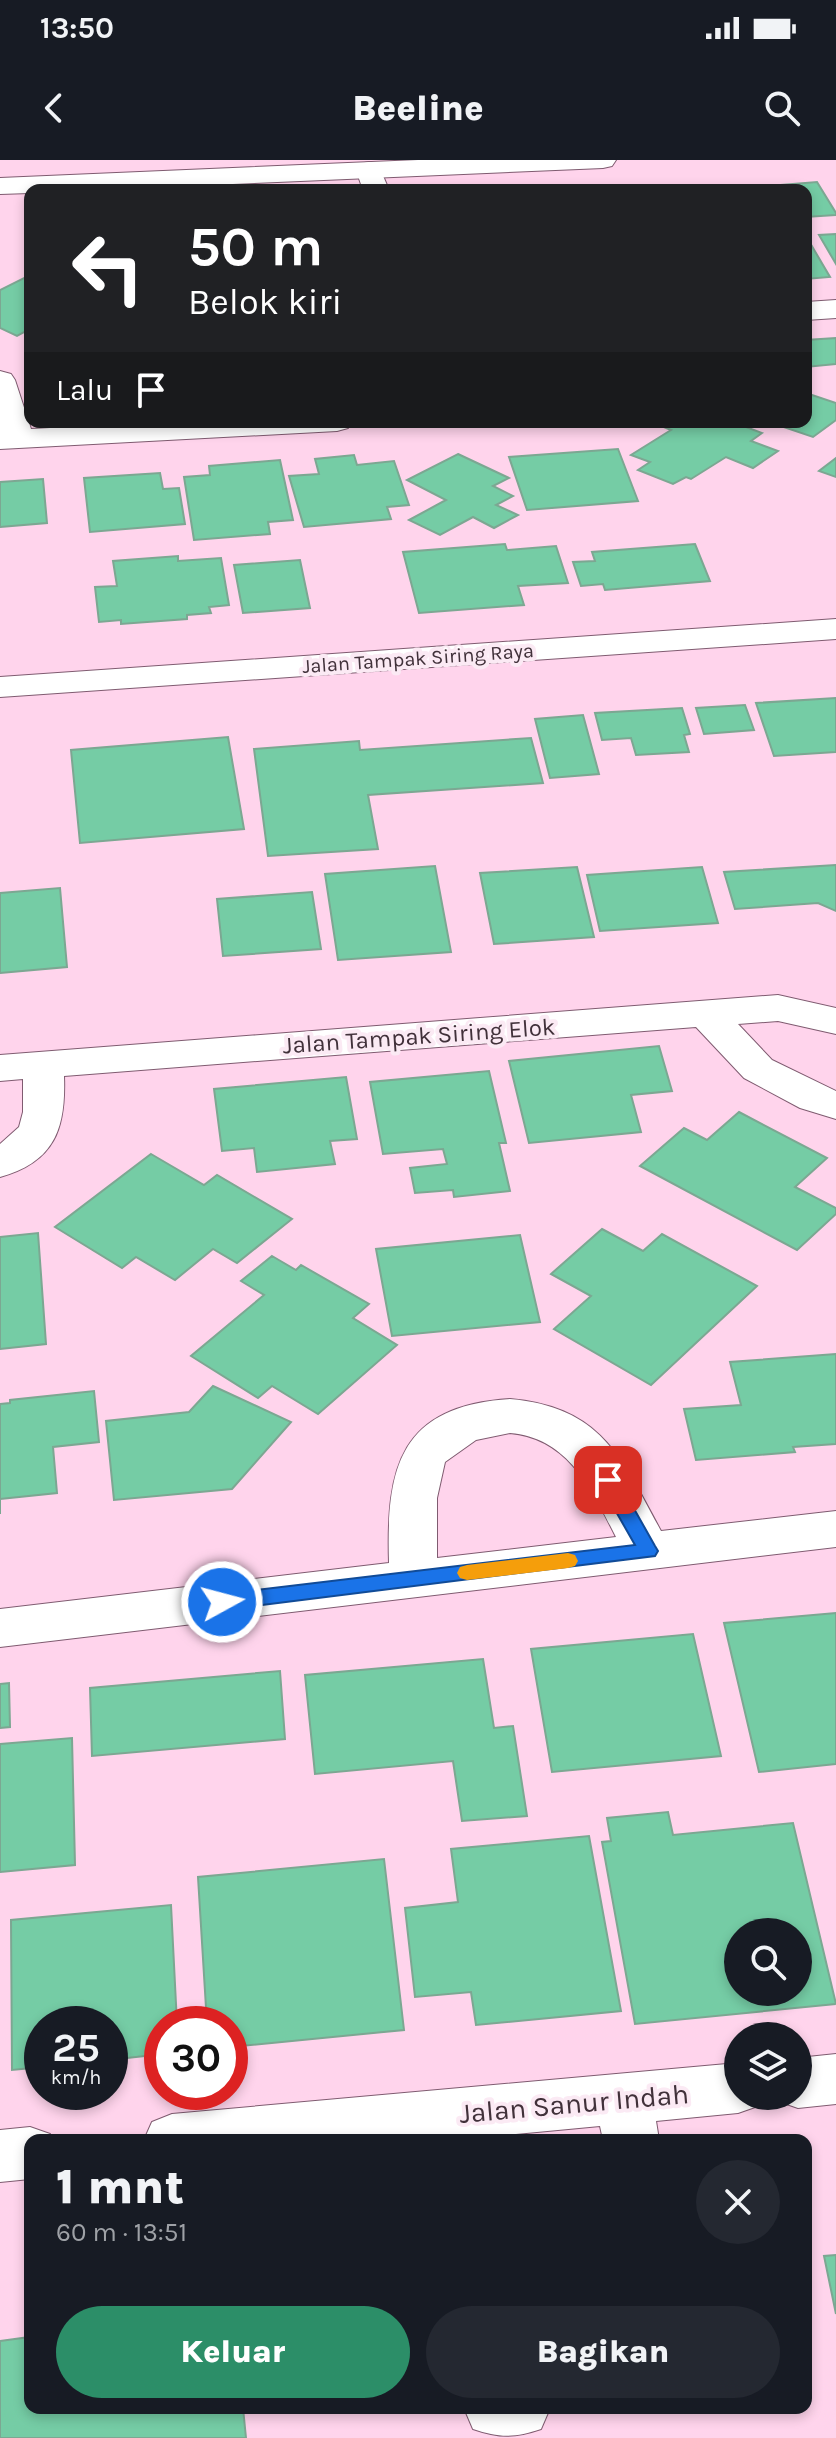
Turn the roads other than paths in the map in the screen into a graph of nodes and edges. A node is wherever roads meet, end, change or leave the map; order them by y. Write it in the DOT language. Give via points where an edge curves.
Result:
graph roads {
  1 [pos="603,160"];
  2 [pos="372,180"];
  3 [pos="178,184"];
  4 [pos="0,186"];
  5 [pos="24,186"];
  6 [pos="836,309"];
  7 [pos="812,311"];
  8 [pos="0,380"];
  9 [pos="228,428"];
  10 [pos="10,440"];
  11 [pos="836,629"];
  12 [pos="0,687"];
  13 [pos="706,1014"];
  14 [pos="836,1021"];
  15 [pos="43,1064"];
  16 [pos="0,1068"];
  17 [pos="836,1105"];
  18 [pos="0,1163"];
  19 [pos="836,1529"];
  20 [pos="648,1551"];
  21 [pos="413,1579"];
  22 [pos="0,1628"];
  23 [pos="836,2079"];
  24 [pos="812,2082"];
  25 [pos="724,2092"];
  26 [pos="628,2119"];
  27 [pos="358,2132"];
  28 [pos="312,2134"];
  29 [pos="24,2154"];
  30 [pos="0,2156"];
  1 -- 2 [label="street"];
  2 -- 3 [label="street"];
  4 -- 5 [label="street"];
  6 -- 7 [label="street"];
  8 -- 10 [label="street"];
  9 -- 10 [label="street"];
  11 -- 12 [label="street, Jalan Tampak Siring Raya"];
  13 -- 14 [label="street, Jalan Tampak Siring Elok" via="778,1008"];
  13 -- 15 [label="street, Jalan Tampak Siring Elok"];
  13 -- 17 [label="street" via="758,1069"];
  15 -- 16 [label="street, Jalan Tampak Siring Elok"];
  15 -- 18 [label="street" via="44,1125 26,1148"];
  19 -- 20 [label="street"];
  20 -- 21 [label="street"];
  20 -- 21 [label="street" via="608,1480 577,1439 539,1418 500,1415 458,1428 427,1451 413,1495"];
  21 -- 22 [label="street"];
  23 -- 24 [label="street"];
  25 -- 26 [label="street, Jalan Sanur Indah"];
  26 -- 27 [label="street, Jalan Sanur Indah"];
  27 -- 28 [label="street, Jalan Sanur Indah"];
  29 -- 30 [label="street"];
}
